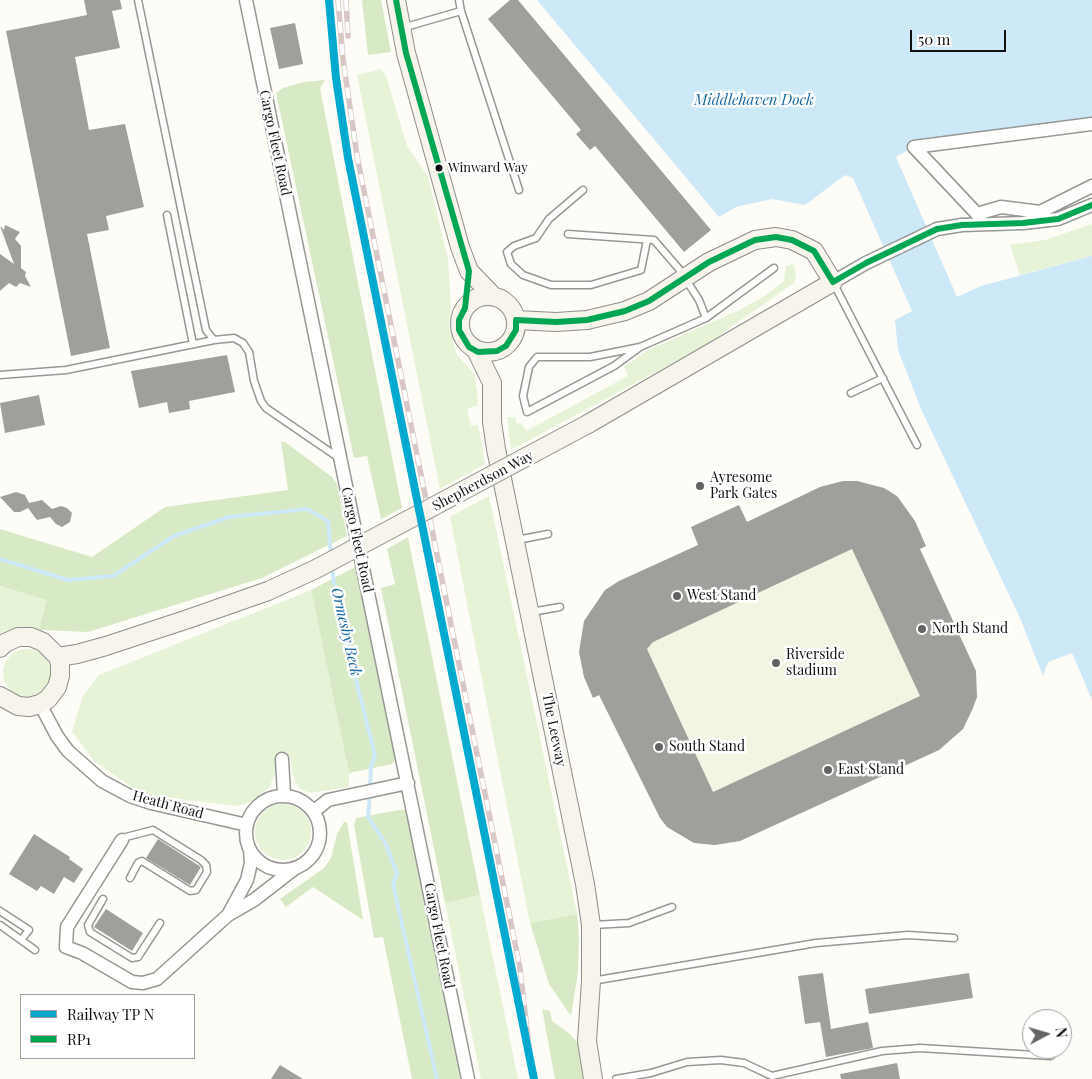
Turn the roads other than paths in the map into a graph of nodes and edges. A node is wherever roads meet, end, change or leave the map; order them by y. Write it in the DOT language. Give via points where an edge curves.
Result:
graph roads {
  1 [pos="138,0"];
  2 [pos="246,0"];
  3 [pos="396,0"];
  4 [pos="459,0"];
  5 [pos="460,11"];
  6 [pos="401,28"];
  7 [pos="1092,124"];
  8 [pos="1092,186"];
  9 [pos="519,190"];
  10 [pos="583,190"];
  11 [pos="1092,205"];
  12 [pos="167,215"];
  13 [pos="568,234"];
  14 [pos="647,240"];
  15 [pos="774,268"];
  16 [pos="469,271"];
  17 [pos="685,278"];
  18 [pos="833,282"];
  19 [pos="494,297"];
  20 [pos="465,308"];
  21 [pos="706,318"];
  22 [pos="516,320"];
  23 [pos="214,340"];
  24 [pos="193,344"];
  25 [pos="506,346"];
  26 [pos="640,347"];
  27 [pos="476,350"];
  28 [pos="0,375"];
  29 [pos="883,378"];
  30 [pos="492,383"];
  31 [pos="851,393"];
  32 [pos="916,445"];
  33 [pos="340,459"];
  34 [pos="548,534"];
  35 [pos="516,540"];
  36 [pos="560,607"];
  37 [pos="530,613"];
  38 [pos="0,648"];
  39 [pos="58,657"];
  40 [pos="3,701"];
  41 [pos="40,704"];
  42 [pos="282,759"];
  43 [pos="408,783"];
  44 [pos="284,795"];
  45 [pos="314,811"];
  46 [pos="246,825"];
  47 [pos="122,840"];
  48 [pos="250,850"];
  49 [pos="294,869"];
  50 [pos="130,878"];
  51 [pos="103,899"];
  52 [pos="672,907"];
  53 [pos="0,910"];
  54 [pos="228,915"];
  55 [pos="160,923"];
  56 [pos="0,925"];
  57 [pos="591,925"];
  58 [pos="954,938"];
  59 [pos="22,940"];
  60 [pos="35,950"];
  61 [pos="591,981"];
  62 [pos="1022,1054"];
  63 [pos="468,1079"];
  64 [pos="593,1079"];
  65 [pos="616,1079"];
  1 -- 23 [label="lane" via="206,330"];
  2 -- 33 [label="street, Cargo Fleet Road"];
  3 -- 6 [label="street"];
  4 -- 5 [label="lane"];
  5 -- 6 [label="lane"];
  5 -- 9 [label="lane"];
  6 -- 16 [label="street"];
  7 -- 8 [label="street" via="914,148 977,214 1001,207 1040,212"];
  10 -- 14 [label="lane" via="549,219 536,238 507,252 511,264 523,275 551,284 591,285 640,270"];
  11 -- 18 [label="street" via="1058,219 937,229"];
  12 -- 24 [label="lane"];
  13 -- 14 [label="lane"];
  14 -- 17 [label="lane" via="654,240"];
  15 -- 21 [label="lane"];
  16 -- 19 [label="street"];
  16 -- 20 [label="street"];
  17 -- 18 [label="street" via="746,244 776,237 792,240 814,252"];
  17 -- 21 [label="lane"];
  17 -- 22 [label="street" via="649,301 600,318 556,322"];
  18 -- 29 [label="lane"];
  18 -- 39 [label="street, Shepherdson Way, bridge" via="636,398 316,569 268,591 188,619 106,646"];
  19 -- 20 [label="street" via="477,298"];
  19 -- 22 [label="street" via="508,305"];
  20 -- 27 [label="street" via="459,320 460,330 463,339"];
  21 -- 26 [label="lane"];
  22 -- 25 [label="street" via="516,330"];
  23 -- 24 [label="lane"];
  23 -- 33 [label="lane" via="234,338 243,343 249,352 254,381 266,408"];
  24 -- 28 [label="lane" via="66,370"];
  25 -- 27 [label="street" via="488,353"];
  25 -- 30 [label="street, The Leeway"];
  26 -- 26 [label="lane" via="614,366 527,412 523,396 529,367 537,357 590,357"];
  27 -- 30 [label="street, The Leeway"];
  29 -- 31 [label="lane"];
  29 -- 32 [label="lane"];
  30 -- 35 [label="street, The Leeway" via="496,449"];
  33 -- 43 [label="street, Cargo Fleet Road"];
  34 -- 35 [label="lane"];
  35 -- 37 [label="street, The Leeway"];
  36 -- 37 [label="lane"];
  37 -- 57 [label="street, The Leeway"];
  38 -- 39 [label="street" via="18,637 31,637 43,642"];
  39 -- 41 [label="street" via="60,676 57,687"];
  40 -- 41 [label="street" via="24,707"];
  41 -- 46 [label="street, Heath Road" via="68,751 102,781 151,803"];
  42 -- 44 [label="street"];
  43 -- 45 [label="street" via="328,800"];
  43 -- 63 [label="street, Cargo Fleet Road"];
  44 -- 45 [label="street" via="300,800"];
  44 -- 46 [label="street" via="260,803"];
  45 -- 49 [label="street" via="320,824 321,838 316,852"];
  46 -- 48 [label="street"];
  47 -- 50 [label="lane" via="153,830 206,864 207,872 196,890 190,891 142,861"];
  47 -- 54 [label="street" via="67,926 66,947 124,979 149,982 161,976"];
  48 -- 49 [label="street" via="269,868"];
  48 -- 54 [label="street" via="251,863 246,880"];
  49 -- 54 [label="street" via="254,900"];
  51 -- 55 [label="lane" via="88,925 90,932 132,958 138,957"];
  52 -- 57 [label="lane" via="630,923"];
  53 -- 59 [label="lane" via="29,930"];
  56 -- 59 [label="lane"];
  57 -- 61 [label="street, The Leeway"];
  58 -- 61 [label="lane" via="908,935 816,943"];
  59 -- 60 [label="lane"];
  61 -- 64 [label="street, The Leeway" via="587,1041"];
  62 -- 65 [label="lane" via="920,1048 874,1052 772,1076 744,1063 721,1060 687,1062 651,1074"];
}
